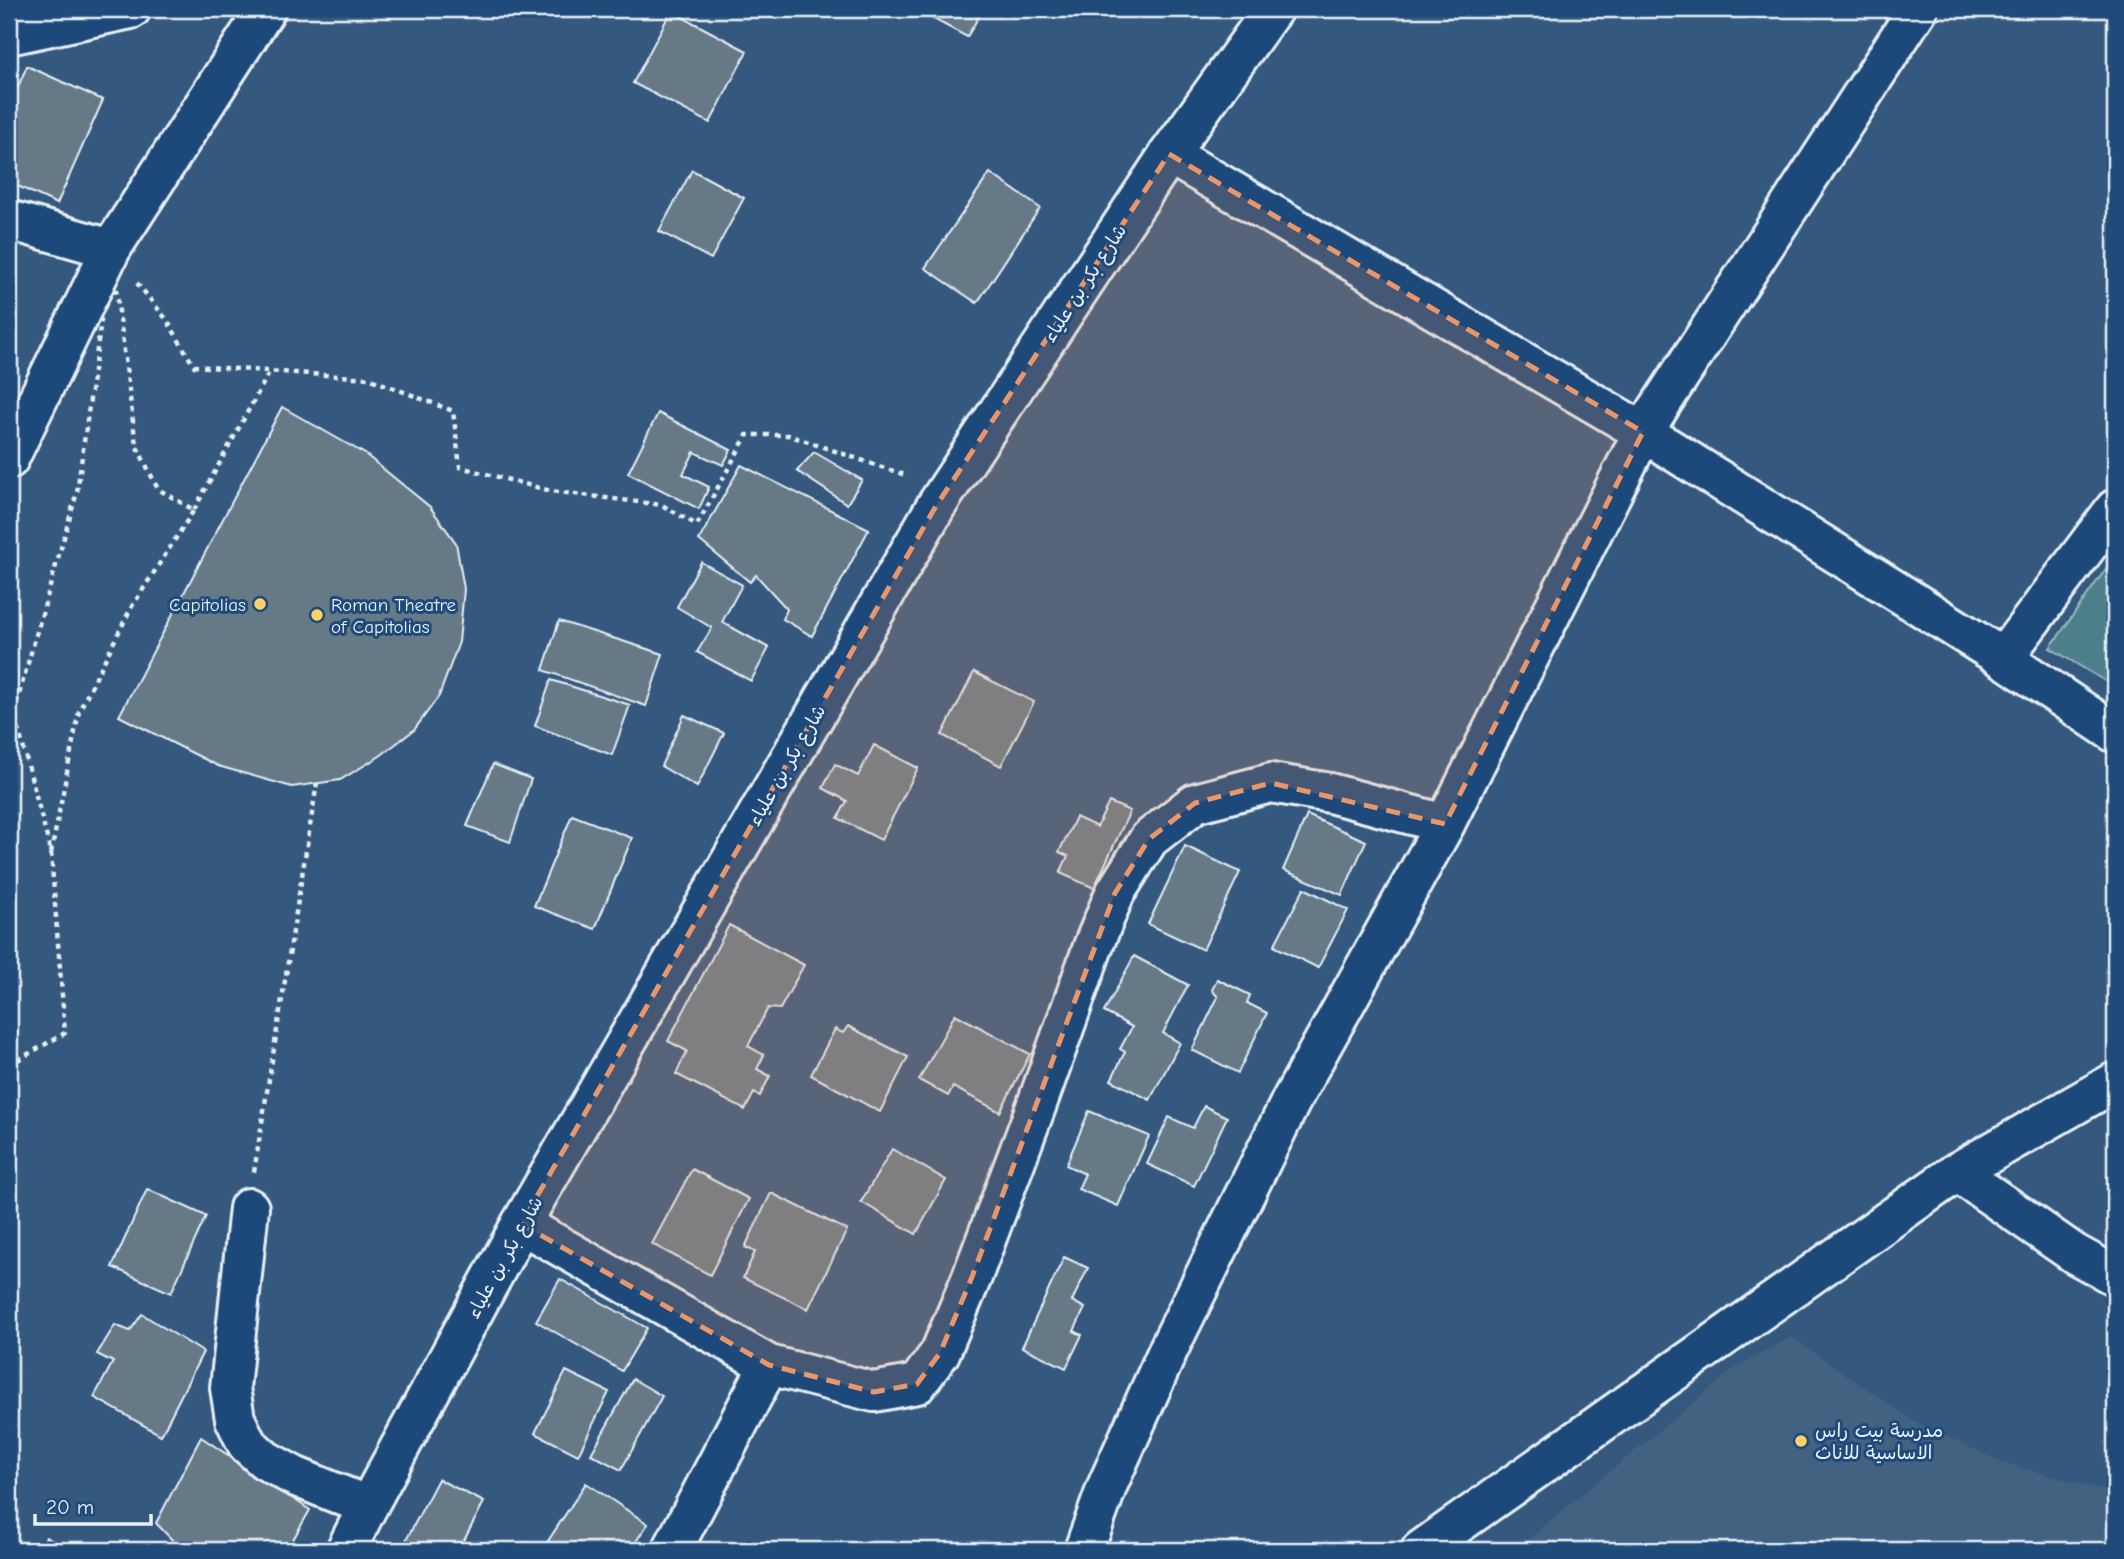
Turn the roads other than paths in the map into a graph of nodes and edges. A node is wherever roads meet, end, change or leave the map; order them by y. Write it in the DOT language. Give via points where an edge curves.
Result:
graph roads {
  1 [pos="131,9"];
  2 [pos="266,9"];
  3 [pos="1273,9"];
  4 [pos="1918,9"];
  5 [pos="9,34"];
  6 [pos="1169,155"];
  7 [pos="9,220"];
  8 [pos="115,254"];
  9 [pos="1643,432"];
  10 [pos="9,459"];
  11 [pos="2115,509"];
  12 [pos="2003,658"];
  13 [pos="2115,733"];
  14 [pos="1445,824"];
  15 [pos="2115,1082"];
  16 [pos="1957,1172"];
  17 [pos="249,1208"];
  18 [pos="521,1224"];
  19 [pos="2115,1276"];
  20 [pos="769,1364"];
  21 [pos="368,1506"];
  22 [pos="346,1550"];
  23 [pos="672,1550"];
  24 [pos="1084,1550"];
  25 [pos="1422,1550"];
  1 -- 5 [label="street"];
  2 -- 8 [label="street"];
  3 -- 6 [label="street, شارع بكر بن علياء"];
  4 -- 9 [label="street"];
  6 -- 9 [label="street"];
  6 -- 18 [label="street, شارع بكر بن علياء" via="909,553"];
  7 -- 8 [label="street"];
  8 -- 10 [label="street"];
  9 -- 12 [label="street"];
  9 -- 14 [label="street"];
  11 -- 12 [label="street"];
  12 -- 13 [label="street"];
  14 -- 20 [label="street" via="1330,793 1271,783 1195,803 1149,838 1115,893 1094,944 940,1353 917,1384 874,1392"];
  14 -- 24 [label="street" via="1286,1111 1170,1346 1108,1484"];
  15 -- 16 [label="street"];
  16 -- 19 [label="street" via="2075,1254"];
  16 -- 25 [label="street"];
  17 -- 21 [label="street" via="230,1388 234,1419 247,1444 265,1460"];
  18 -- 20 [label="street"];
  18 -- 21 [label="street, شارع بكر بن علياء"];
  20 -- 23 [label="street"];
  21 -- 22 [label="street, شارع بكر بن علياء"];
}
